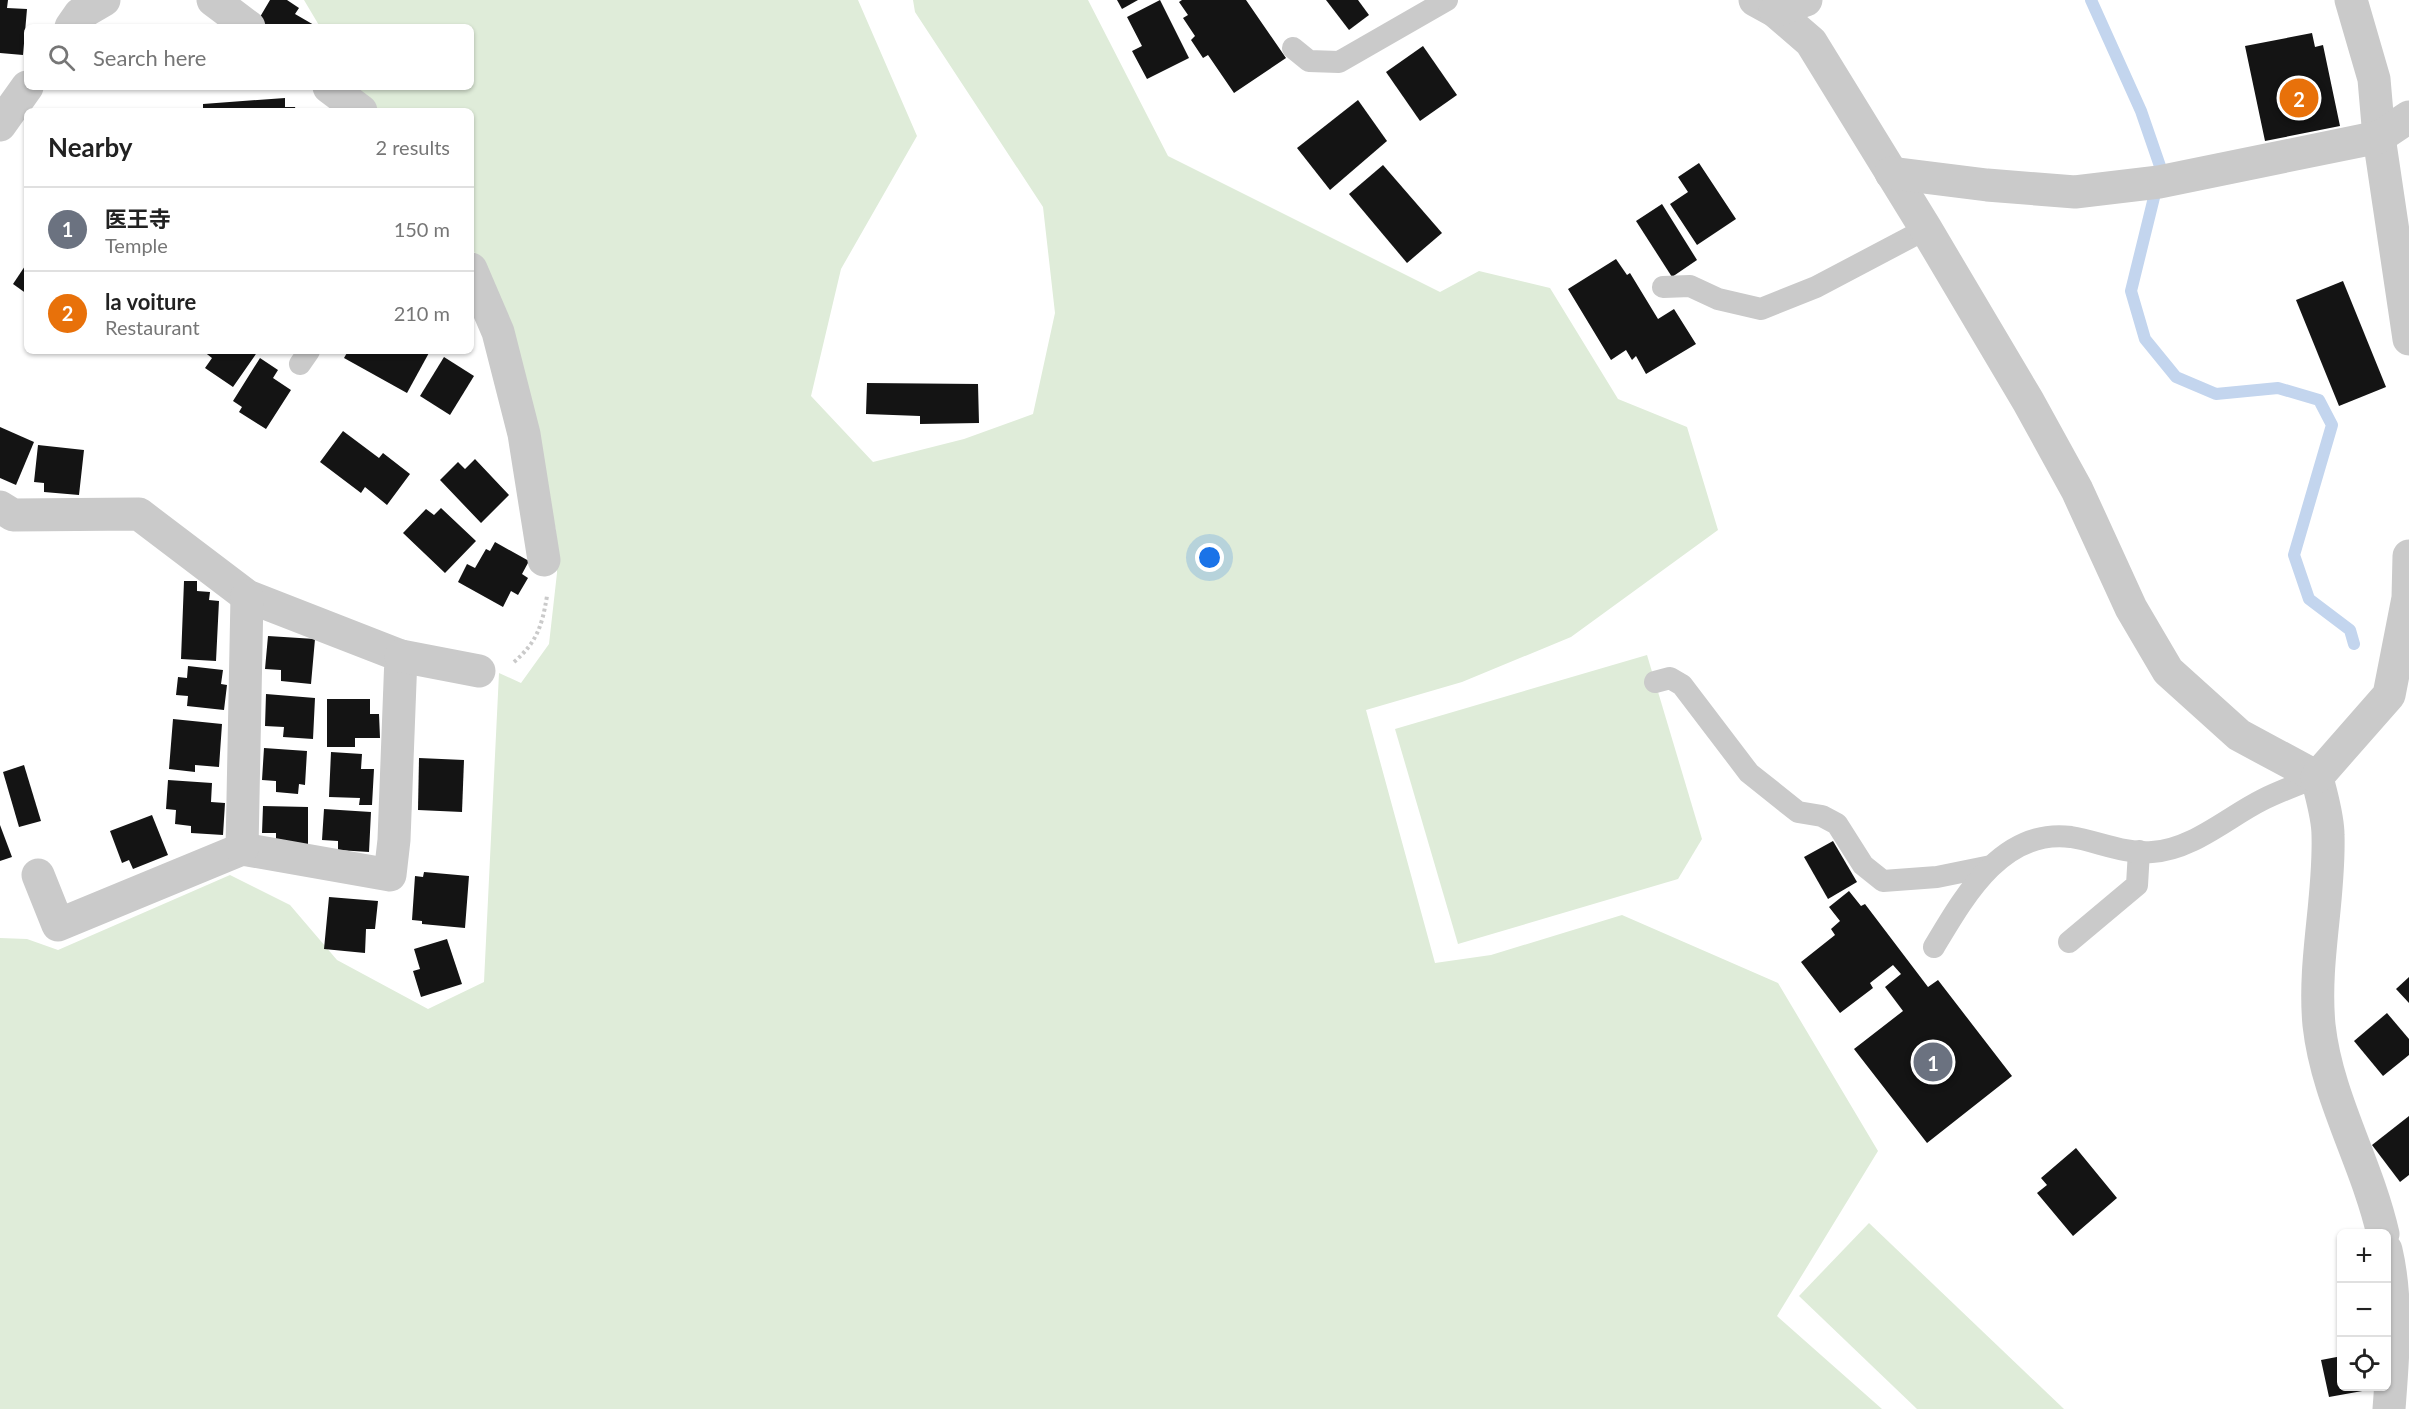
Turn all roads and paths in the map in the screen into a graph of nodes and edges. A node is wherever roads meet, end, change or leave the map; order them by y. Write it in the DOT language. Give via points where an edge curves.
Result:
graph roads {
  1 [pos="213,0"];
  2 [pos="1447,0"];
  3 [pos="1806,0"];
  4 [pos="2351,0"];
  5 [pos="1765,6"];
  6 [pos="245,24"];
  7 [pos="1293,48"];
  8 [pos="25,90"];
  9 [pos="334,90"];
  10 [pos="357,108"];
  11 [pos="2409,117"];
  12 [pos="0,125"];
  13 [pos="2379,136"];
  14 [pos="1891,172"];
  15 [pos="1926,229"];
  16 [pos="474,276"];
  17 [pos="1663,287"];
  18 [pos="2409,339"];
  19 [pos="0,507"];
  20 [pos="2409,556"];
  21 [pos="544,560"];
  22 [pos="247,596"];
  23 [pos="401,656"];
  24 [pos="479,671"];
  25 [pos="1655,682"];
  26 [pos="2317,777"];
  27 [pos="242,849"];
  28 [pos="2139,851"];
  29 [pos="1991,866"];
  30 [pos="38,875"];
  31 [pos="2068,942"];
  32 [pos="1934,947"];
  33 [pos="2382,1229"];
  34 [pos="2391,1283"];
  35 [pos="2392,1405"];
  1 -- 6 [label="street"];
  2 -- 7 [label="lane" via="1339,62 1309,61"];
  3 -- 5 [label="street"];
  4 -- 13 [label="street" via="2374,79"];
  5 -- 14 [label="street" via="1811,42"];
  8 -- 12 [label="street"];
  9 -- 10 [label="street"];
  11 -- 13 [label="street"];
  13 -- 14 [label="street" via="2159,182 2074,192"];
  13 -- 18 [label="street"];
  14 -- 15 [label="street"];
  15 -- 17 [label="lane" via="1816,287 1761,309 1718,299 1690,286"];
  15 -- 26 [label="street" via="2077,490 2131,608 2168,671 2239,735"];
  16 -- 21 [label="street" via="498,332 524,434"];
  19 -- 22 [label="street" via="13,515 139,514"];
  20 -- 26 [label="street" via="2408,598 2389,695"];
  21 -- 24 [label="path" via="548,591 544,615 531,647 510,665"];
  22 -- 23 [label="street"];
  22 -- 27 [label="street"];
  23 -- 24 [label="street"];
  23 -- 27 [label="street" via="390,875"];
  25 -- 29 [label="lane" via="1670,678 1682,685 1749,773 1798,812 1822,816 1837,824 1863,865 1883,881 1937,877"];
  26 -- 28 [label="lane" via="2263,799 2186,843 2152,852"];
  26 -- 33 [label="street" via="2328,833 2327,884 2318,951 2319,1026 2335,1094"];
  27 -- 30 [label="street" via="58,925"];
  28 -- 29 [label="lane" via="2071,837 2044,836 2021,845"];
  28 -- 31 [label="lane" via="2137,885"];
  29 -- 32 [label="lane" via="1970,889"];
  34 -- 35 [label="street"];
}
